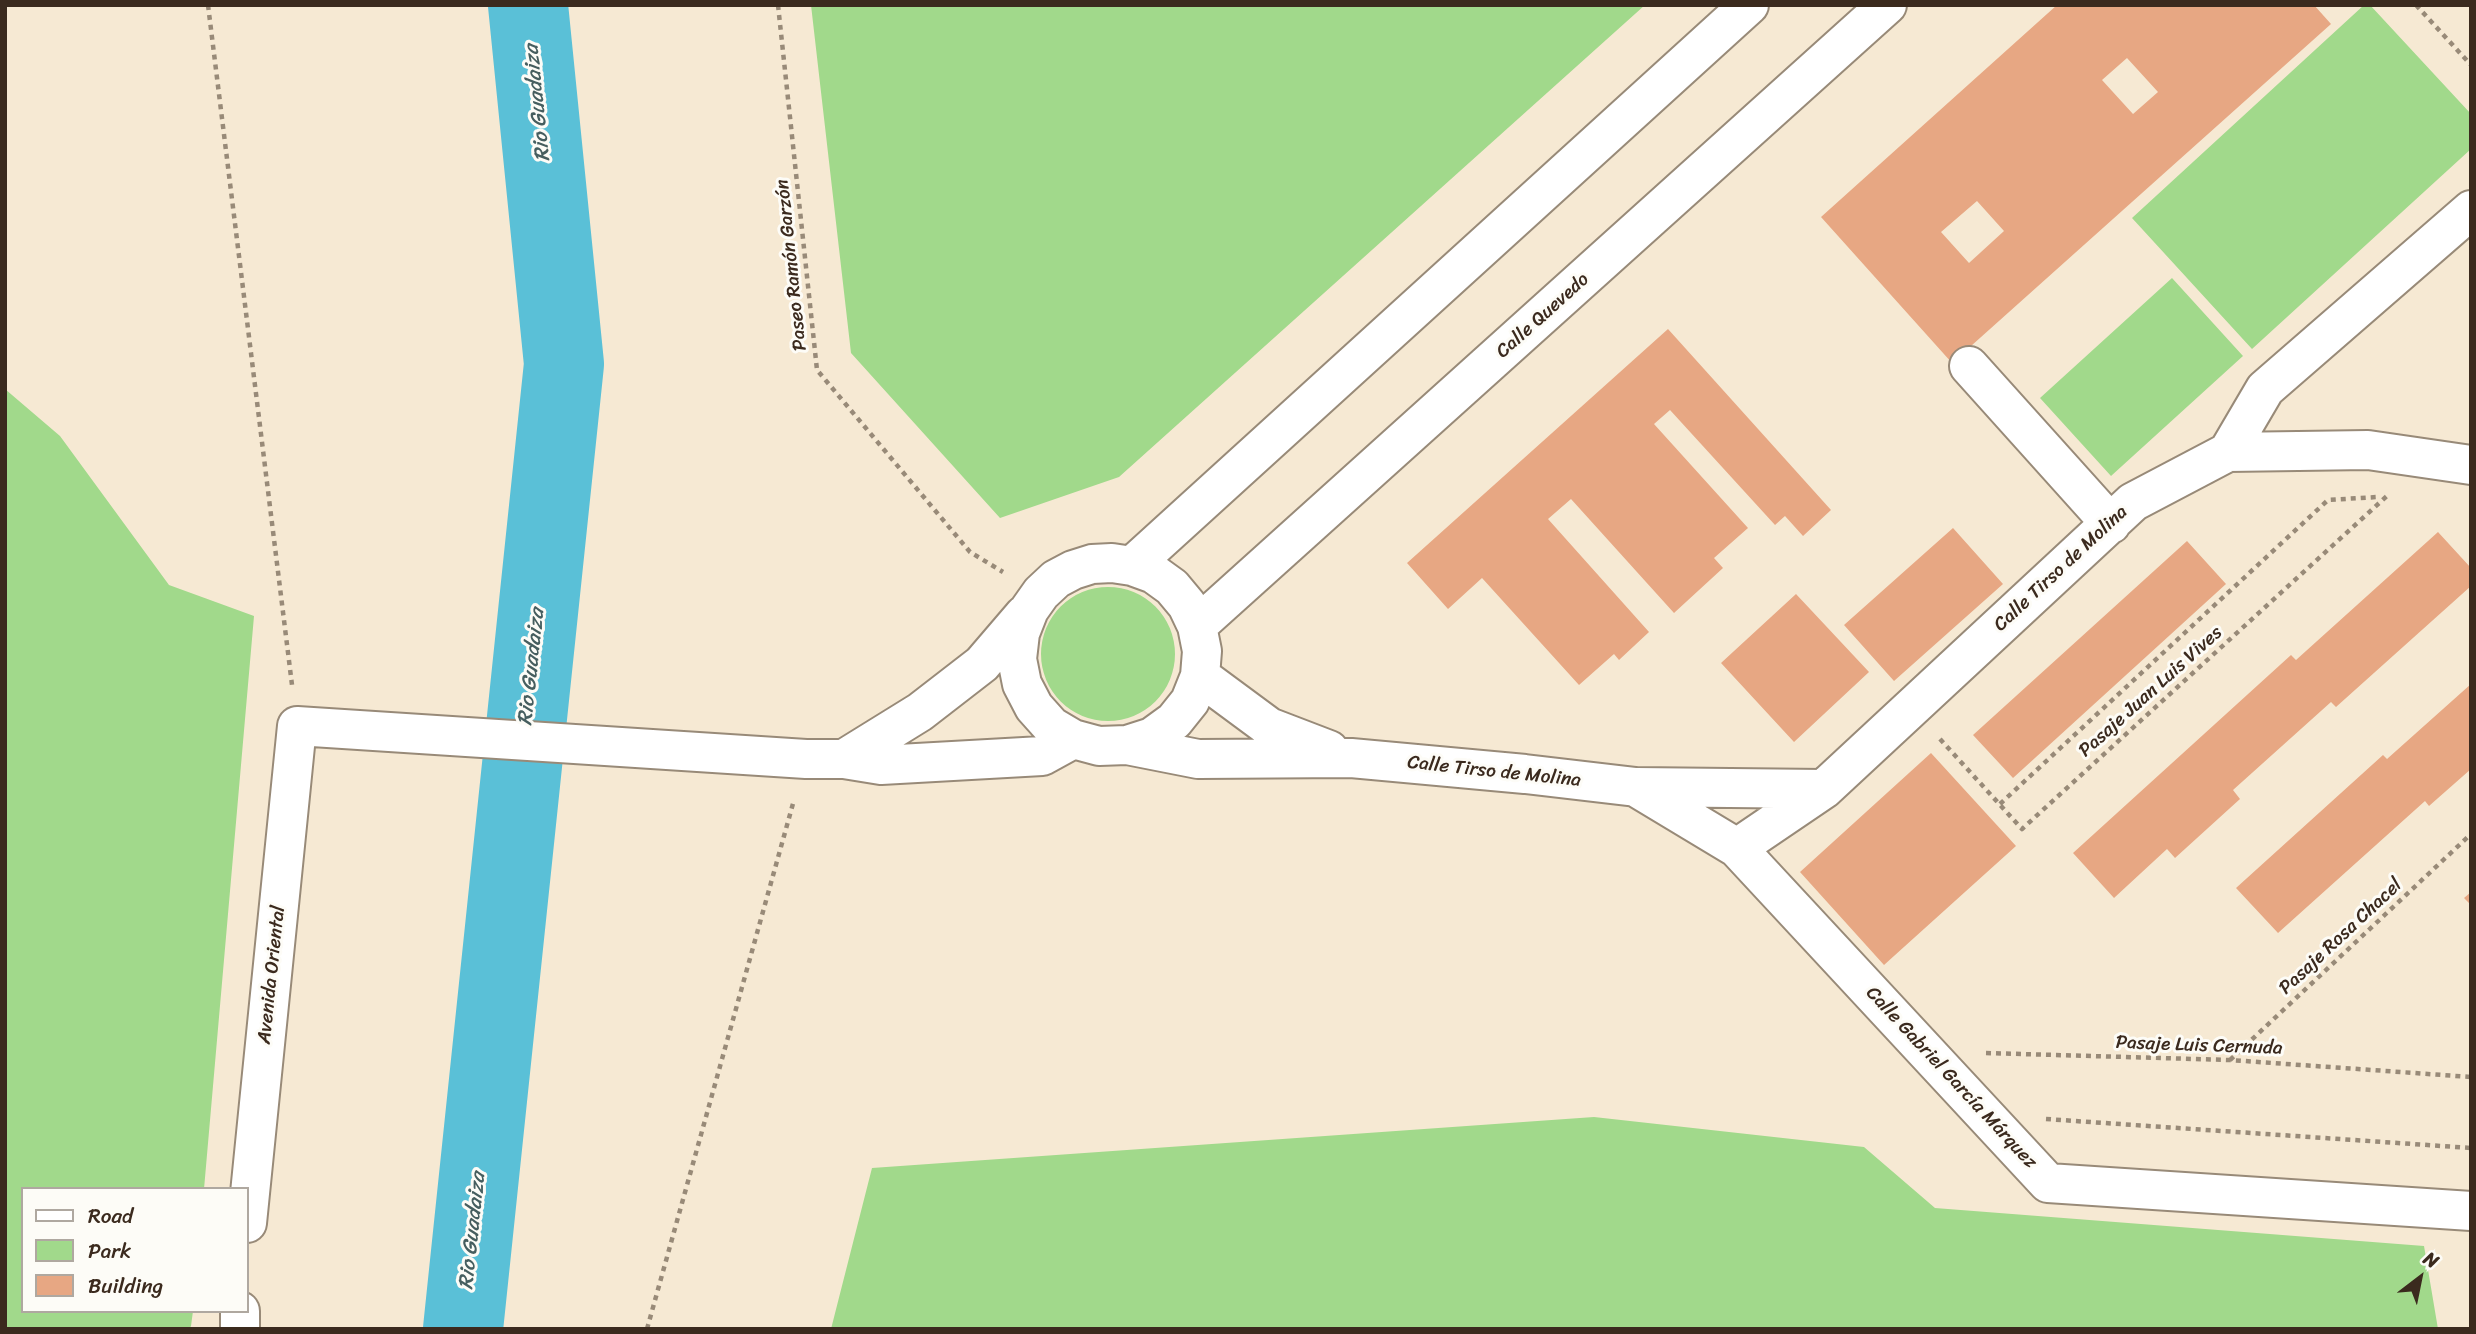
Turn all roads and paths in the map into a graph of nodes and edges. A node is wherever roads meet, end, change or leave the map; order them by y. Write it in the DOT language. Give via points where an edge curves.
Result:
graph roads {
  1 [pos="208,5"];
  2 [pos="779,5"];
  3 [pos="1749,5"];
  4 [pos="1887,5"];
  5 [pos="2416,5"];
  6 [pos="2471,65"];
  7 [pos="2471,209"];
  8 [pos="1969,366"];
  9 [pos="2228,452"];
  10 [pos="2407,456"];
  11 [pos="2471,465"];
  12 [pos="2387,496"];
  13 [pos="2111,524"];
  14 [pos="1132,566"];
  15 [pos="1035,601"];
  16 [pos="1197,625"];
  17 [pos="1200,676"];
  18 [pos="1912,708"];
  19 [pos="297,726"];
  20 [pos="1073,740"];
  21 [pos="1127,745"];
  22 [pos="1351,758"];
  23 [pos="806,759"];
  24 [pos="844,759"];
  25 [pos="1636,787"];
  26 [pos="1824,789"];
  27 [pos="2000,804"];
  28 [pos="2471,834"];
  29 [pos="1737,848"];
  30 [pos="1926,1051"];
  31 [pos="2230,1060"];
  32 [pos="2471,1077"];
  33 [pos="1986,1115"];
  34 [pos="2471,1148"];
  35 [pos="2471,1211"];
  36 [pos="248,1213"];
  37 [pos="647,1329"];
  1 -- 19 [label="path"];
  2 -- 15 [label="path, Paseo Ramón Garzón" via="817,370 970,552"];
  3 -- 14 [label="street"];
  4 -- 16 [label="street, Calle Quevedo"];
  5 -- 6 [label="path"];
  7 -- 9 [label="street" via="2264,389"];
  8 -- 13 [label="street"];
  9 -- 10 [label="street, Calle Tirso de Molina" via="2368,450"];
  9 -- 13 [label="street, Calle Tirso de Molina" via="2133,502"];
  10 -- 11 [label="street, Calle Tirso de Molina"];
  10 -- 12 [label="path, Pasaje Juan Luis Vives"];
  12 -- 27 [label="path" via="2328,500"];
  12 -- 27 [label="path, Pasaje Juan Luis Vives" via="2022,829"];
  13 -- 18 [label="street, Calle Tirso de Molina"];
  14 -- 15 [label="street" via="1092,564 1073,570 1056,579"];
  14 -- 16 [label="street" via="1172,587"];
  15 -- 20 [label="street" via="1020,633 1017,659 1022,684 1051,726"];
  15 -- 24 [label="street" via="982,664 920,712"];
  16 -- 17 [label="street"];
  17 -- 21 [label="street" via="1190,701 1174,721 1152,737"];
  17 -- 22 [label="street, Calle Tirso de Molina" via="1269,727"];
  18 -- 26 [label="street, Calle Tirso de Molina"];
  18 -- 27 [label="path, Pasaje Juan Luis Vives"];
  19 -- 23 [label="street"];
  19 -- 36 [label="street, Avenida Oriental"];
  20 -- 21 [label="street"];
  20 -- 24 [label="street" via="1042,756 881,765"];
  21 -- 22 [label="street, Calle Tirso de Molina" via="1198,759"];
  22 -- 25 [label="street, Calle Tirso de Molina"];
  23 -- 24 [label="street"];
  23 -- 37 [label="path"];
  25 -- 26 [label="street, Calle Tirso de Molina"];
  25 -- 29 [label="street, Calle Gabriel García Márquez"];
  26 -- 29 [label="street, Calle Tirso de Molina"];
  28 -- 31 [label="path, Pasaje Rosa Chacel"];
  29 -- 30 [label="street, Calle Gabriel García Márquez"];
  30 -- 31 [label="path, Pasaje Luis Cernuda"];
  30 -- 33 [label="street, Calle Gabriel García Márquez"];
  31 -- 32 [label="path, Pasaje Luis Cernuda"];
  33 -- 34 [label="path"];
  33 -- 35 [label="street, Calle Gabriel García Márquez" via="2048,1183"];
}
